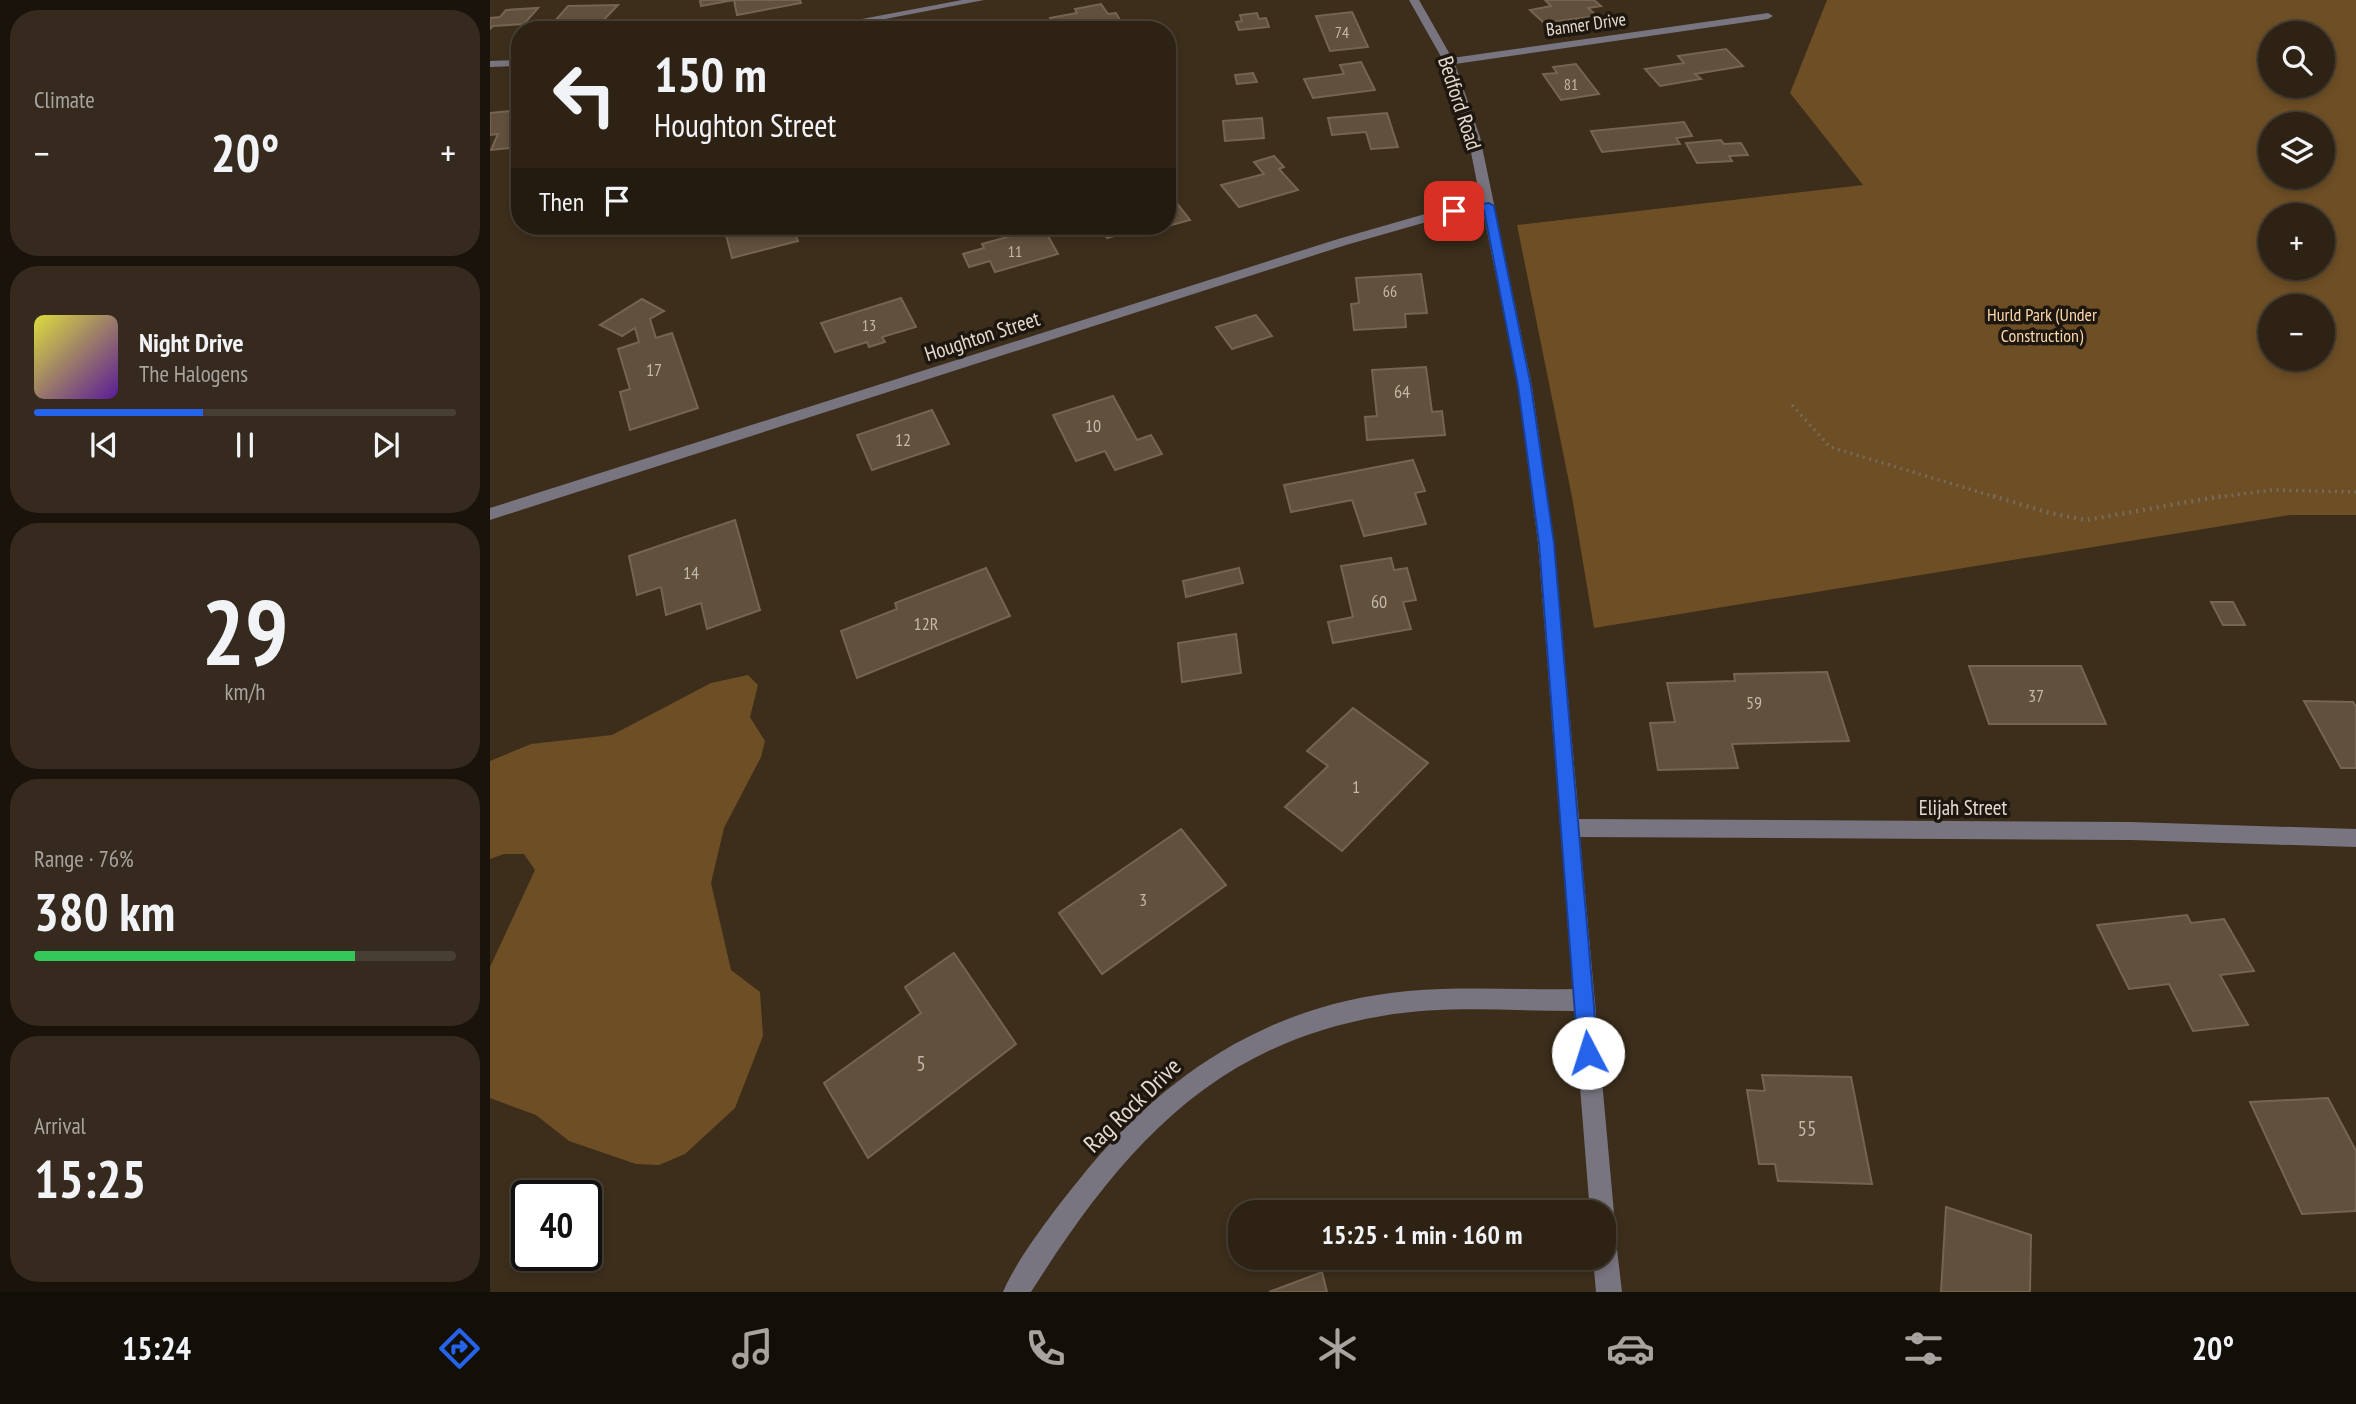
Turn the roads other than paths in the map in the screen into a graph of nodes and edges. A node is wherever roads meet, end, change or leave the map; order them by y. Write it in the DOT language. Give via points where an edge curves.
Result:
graph roads {
  1 [pos="978,0"];
  2 [pos="1414,0"];
  3 [pos="1768,16"];
  4 [pos="860,21"];
  5 [pos="1449,62"];
  6 [pos="511,63"];
  7 [pos="490,64"];
  8 [pos="1489,206"];
  9 [pos="490,514"];
  10 [pos="1570,828"];
  11 [pos="2356,838"];
  12 [pos="1583,1000"];
  13 [pos="1601,1200"];
  14 [pos="1607,1270"];
  15 [pos="1016,1292"];
  16 [pos="1609,1292"];
  1 -- 4 [label="street"];
  2 -- 5 [label="street, Bedford Road"];
  3 -- 5 [label="street, Banner Drive"];
  5 -- 8 [label="street, Bedford Road" via="1474,137"];
  6 -- 7 [label="street"];
  8 -- 9 [label="street, Houghton Street" via="1443,213 1342,242"];
  8 -- 10 [label="street, Bedford Road" via="1536,462"];
  10 -- 11 [label="street, Elijah Street" via="2131,831"];
  10 -- 12 [label="street, Bedford Road"];
  12 -- 13 [label="street, Bedford Road"];
  12 -- 15 [label="street, Rag Rock Drive" via="1385,1004 1336,1013 1250,1046 1209,1069 1130,1136 1077,1201"];
  14 -- 16 [label="street"];
}
